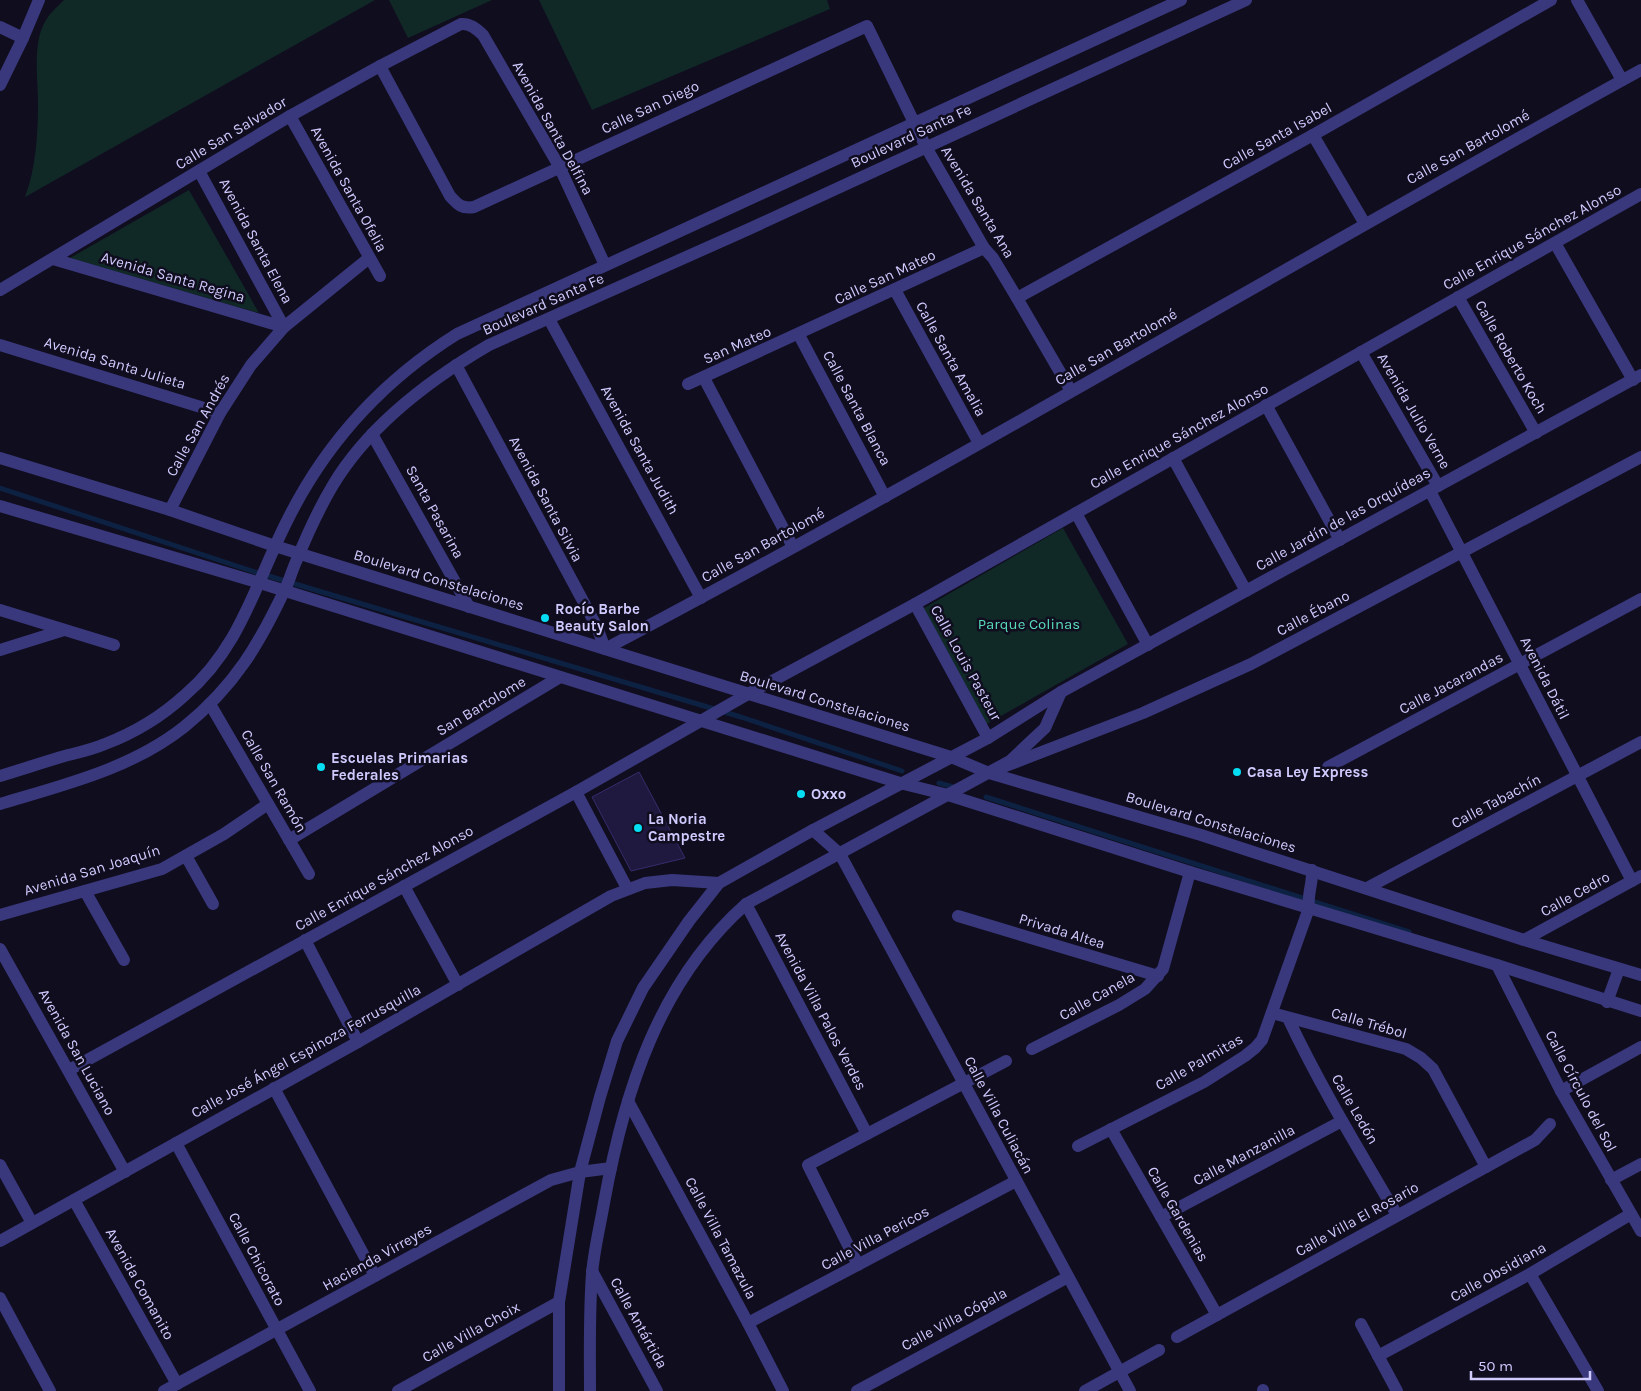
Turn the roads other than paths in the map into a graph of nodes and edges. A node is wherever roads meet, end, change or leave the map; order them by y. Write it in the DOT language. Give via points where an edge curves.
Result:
graph roads {
  1 [pos="39,0"];
  2 [pos="1181,0"];
  3 [pos="1246,0"];
  4 [pos="1551,0"];
  5 [pos="1576,0"];
  6 [pos="0,26"];
  7 [pos="867,26"];
  8 [pos="483,35"];
  9 [pos="24,38"];
  10 [pos="380,66"];
  11 [pos="1641,70"];
  12 [pos="1622,80"];
  13 [pos="0,85"];
  14 [pos="290,116"];
  15 [pos="915,124"];
  16 [pos="1313,135"];
  17 [pos="926,147"];
  18 [pos="559,166"];
  19 [pos="199,171"];
  20 [pos="1641,194"];
  21 [pos="1365,224"];
  22 [pos="1554,243"];
  23 [pos="984,248"];
  24 [pos="369,258"];
  25 [pos="53,259"];
  26 [pos="605,265"];
  27 [pos="380,276"];
  28 [pos="0,290"];
  29 [pos="895,290"];
  30 [pos="1458,297"];
  31 [pos="1017,298"];
  32 [pos="549,319"];
  33 [pos="284,327"];
  34 [pos="799,335"];
  35 [pos="0,345"];
  36 [pos="1361,352"];
  37 [pos="456,366"];
  38 [pos="704,378"];
  39 [pos="1638,379"];
  40 [pos="688,384"];
  41 [pos="1071,391"];
  42 [pos="1266,405"];
  43 [pos="220,413"];
  44 [pos="1536,433"];
  45 [pos="372,434"];
  46 [pos="979,443"];
  47 [pos="1641,456"];
  48 [pos="0,458"];
  49 [pos="1173,458"];
  50 [pos="1434,488"];
  51 [pos="885,497"];
  52 [pos="0,506"];
  53 [pos="170,510"];
  54 [pos="1076,512"];
  55 [pos="1340,540"];
  56 [pos="793,547"];
  57 [pos="273,552"];
  58 [pos="1462,552"];
  59 [pos="297,559"];
  60 [pos="261,580"];
  61 [pos="286,587"];
  62 [pos="1246,591"];
  63 [pos="702,598"];
  64 [pos="1641,599"];
  65 [pos="915,604"];
  66 [pos="469,607"];
  67 [pos="0,610"];
  68 [pos="64,630"];
  69 [pos="1148,644"];
  70 [pos="114,645"];
  71 [pos="604,649"];
  72 [pos="0,650"];
  73 [pos="1520,664"];
  74 [pos="560,677"];
  75 [pos="1061,692"];
  76 [pos="748,694"];
  77 [pos="210,704"];
  78 [pos="700,721"];
  79 [pos="988,738"];
  80 [pos="1641,742"];
  81 [pos="951,757"];
  82 [pos="1328,767"];
  83 [pos="989,773"];
  84 [pos="0,776"];
  85 [pos="1578,776"];
  86 [pos="900,783"];
  87 [pos="576,792"];
  88 [pos="948,795"];
  89 [pos="0,804"];
  90 [pos="268,804"];
  91 [pos="813,830"];
  92 [pos="289,840"];
  93 [pos="840,854"];
  94 [pos="186,856"];
  95 [pos="1190,872"];
  96 [pos="309,874"];
  97 [pos="1312,876"];
  98 [pos="1637,878"];
  99 [pos="719,883"];
  100 [pos="404,886"];
  101 [pos="628,888"];
  102 [pos="1367,888"];
  103 [pos="85,891"];
  104 [pos="213,904"];
  105 [pos="746,904"];
  106 [pos="1308,904"];
  107 [pos="0,915"];
  108 [pos="958,916"];
  109 [pos="305,940"];
  110 [pos="1524,940"];
  111 [pos="0,949"];
  112 [pos="124,960"];
  113 [pos="1497,965"];
  114 [pos="1619,969"];
  115 [pos="1641,975"];
  116 [pos="1158,976"];
  117 [pos="458,985"];
  118 [pos="1607,1002"];
  119 [pos="1641,1011"];
  120 [pos="1272,1013"];
  121 [pos="1288,1018"];
  122 [pos="358,1042"];
  123 [pos="1641,1047"];
  124 [pos="1032,1049"];
  125 [pos="1006,1061"];
  126 [pos="69,1070"];
  127 [pos="964,1084"];
  128 [pos="274,1088"];
  129 [pos="1561,1091"];
  130 [pos="628,1101"];
  131 [pos="1342,1121"];
  132 [pos="1550,1124"];
  133 [pos="1111,1129"];
  134 [pos="868,1134"];
  135 [pos="176,1143"];
  136 [pos="1078,1146"];
  137 [pos="1641,1164"];
  138 [pos="0,1165"];
  139 [pos="1486,1167"];
  140 [pos="611,1168"];
  141 [pos="126,1172"];
  142 [pos="580,1172"];
  143 [pos="1611,1180"];
  144 [pos="1016,1181"];
  145 [pos="74,1200"];
  146 [pos="1631,1214"];
  147 [pos="1397,1215"];
  148 [pos="1161,1217"];
  149 [pos="32,1223"];
  150 [pos="1641,1231"];
  151 [pos="0,1241"];
  152 [pos="858,1265"];
  153 [pos="592,1271"];
  154 [pos="1530,1274"];
  155 [pos="374,1276"];
  156 [pos="1068,1276"];
  157 [pos="0,1298"];
  158 [pos="559,1302"];
  159 [pos="1217,1314"];
  160 [pos="748,1323"];
  161 [pos="1361,1324"];
  162 [pos="277,1330"];
  163 [pos="1176,1337"];
  164 [pos="1159,1350"];
  165 [pos="1378,1356"];
  166 [pos="1119,1372"];
  167 [pos="177,1384"];
  168 [pos="50,1391"];
  169 [pos="164,1391"];
  170 [pos="310,1391"];
  171 [pos="398,1391"];
  172 [pos="559,1391"];
  173 [pos="590,1391"];
  174 [pos="657,1391"];
  175 [pos="783,1391"];
  176 [pos="856,1391"];
  177 [pos="1085,1391"];
  178 [pos="1130,1391"];
  179 [pos="1397,1391"];
  180 [pos="1598,1391"];
  1 -- 9 [label="street"];
  2 -- 15 [label="street, Boulevard Santa Fe"];
  3 -- 17 [label="street, Boulevard Santa Fe"];
  4 -- 16 [label="street, Calle Santa Isabel"];
  5 -- 12 [label="street"];
  6 -- 9 [label="street"];
  7 -- 15 [label="street, Avenida Santa Ana"];
  7 -- 18 [label="street, Calle San Diego"];
  8 -- 10 [label="street, Calle San Salvador" via="472,26 461,24"];
  8 -- 18 [label="street, Avenida Santa Delfina"];
  9 -- 13 [label="street"];
  10 -- 14 [label="street, Calle San Salvador"];
  10 -- 18 [label="street, Calle San Diego" via="450,196 460,207 474,207"];
  11 -- 12 [label="street, Calle San Bartolomé"];
  12 -- 21 [label="street, Calle San Bartolomé"];
  14 -- 19 [label="street, Calle San Salvador"];
  14 -- 24 [label="street, Avenida Santa Ofelia"];
  15 -- 17 [label="street, Avenida Santa Ana"];
  15 -- 26 [label="street, Boulevard Santa Fe"];
  16 -- 21 [label="street"];
  16 -- 31 [label="street, Calle Santa Isabel"];
  17 -- 23 [label="street, Avenida Santa Ana"];
  17 -- 32 [label="street, Boulevard Santa Fe"];
  18 -- 26 [label="street, Avenida Santa Delfina"];
  19 -- 25 [label="street, Calle San Salvador"];
  19 -- 33 [label="street, Avenida Santa Elena"];
  20 -- 22 [label="street, Calle Enrique Sánchez Alonso"];
  21 -- 41 [label="street, Calle San Bartolomé"];
  22 -- 30 [label="street, Calle Enrique Sánchez Alonso"];
  22 -- 39 [label="street"];
  23 -- 29 [label="street, Calle San Mateo"];
  23 -- 31 [label="street, Avenida Santa Ana"];
  24 -- 27 [label="street, Avenida Santa Ofelia"];
  24 -- 33 [label="street, Calle San Andrés"];
  25 -- 28 [label="street, Calle San Salvador"];
  25 -- 33 [label="street, Avenida Santa Regina"];
  26 -- 57 [label="street, Boulevard Santa Fe" via="457,334 385,388 337,439 306,486"];
  29 -- 34 [label="street, Calle San Mateo"];
  29 -- 46 [label="street, Calle Santa Amalia"];
  30 -- 36 [label="street, Calle Enrique Sánchez Alonso"];
  30 -- 44 [label="street, Calle Roberto Koch"];
  31 -- 41 [label="street, Avenida Santa Ana"];
  32 -- 37 [label="street, Boulevard Santa Fe" via="489,345"];
  32 -- 63 [label="street, Avenida Santa Judith"];
  33 -- 43 [label="street, Calle San Andrés" via="251,365"];
  34 -- 38 [label="street, San Mateo"];
  34 -- 51 [label="street, Calle Santa Blanca"];
  35 -- 43 [label="street, Avenida Santa Julieta"];
  36 -- 42 [label="street, Calle Enrique Sánchez Alonso"];
  36 -- 50 [label="street, Avenida Julio Verne"];
  37 -- 45 [label="street, Boulevard Santa Fe" via="400,408"];
  37 -- 71 [label="street, Avenida Santa Silvia" via="597,627"];
  38 -- 40 [label="street, San Mateo"];
  38 -- 56 [label="street"];
  39 -- 44 [label="street, Calle Jardín de las Orquídeas"];
  41 -- 46 [label="street, Calle San Bartolomé"];
  42 -- 49 [label="street, Calle Enrique Sánchez Alonso"];
  42 -- 55 [label="street"];
  43 -- 53 [label="street, Calle San Andrés"];
  44 -- 50 [label="street, Calle Jardín de las Orquídeas"];
  45 -- 59 [label="street, Boulevard Santa Fe" via="334,483"];
  45 -- 66 [label="street, Santa Pasarina"];
  46 -- 51 [label="street, Calle San Bartolomé"];
  47 -- 58 [label="street, Calle Ébano"];
  48 -- 53 [label="street, Boulevard Constelaciones"];
  49 -- 54 [label="street, Calle Enrique Sánchez Alonso"];
  49 -- 62 [label="street"];
  50 -- 55 [label="street, Calle Jardín de las Orquídeas"];
  50 -- 58 [label="street, Avenida Dátil"];
  51 -- 56 [label="street, Calle San Bartolomé"];
  52 -- 60 [label="street"];
  53 -- 57 [label="street, Boulevard Constelaciones"];
  54 -- 65 [label="street, Calle Enrique Sánchez Alonso"];
  54 -- 69 [label="street"];
  55 -- 62 [label="street, Calle Jardín de las Orquídeas"];
  56 -- 63 [label="street, Calle San Bartolomé"];
  57 -- 59 [label="street, Boulevard Constelaciones"];
  57 -- 60 [label="street, Boulevard Santa Fe"];
  58 -- 73 [label="street, Avenida Dátil"];
  58 -- 83 [label="street, Calle Ébano" via="1251,664 1143,713"];
  59 -- 61 [label="street, Boulevard Santa Fe"];
  59 -- 66 [label="street, Boulevard Constelaciones"];
  60 -- 61 [label="street"];
  60 -- 84 [label="street, Boulevard Santa Fe" via="238,630 213,667 170,707 104,745"];
  61 -- 74 [label="street"];
  61 -- 77 [label="street, Boulevard Santa Fe" via="257,644"];
  62 -- 69 [label="street, Calle Jardín de las Orquídeas"];
  63 -- 71 [label="street, Calle San Bartolomé"];
  64 -- 73 [label="street, Calle Jacarandas"];
  65 -- 76 [label="street, Calle Enrique Sánchez Alonso"];
  65 -- 79 [label="street, Calle Louis Pasteur"];
  66 -- 71 [label="street, Boulevard Constelaciones"];
  67 -- 68 [label="street"];
  68 -- 70 [label="street"];
  68 -- 72 [label="street"];
  69 -- 75 [label="street, Calle Jardín de las Orquídeas"];
  71 -- 76 [label="street, Boulevard Constelaciones"];
  73 -- 82 [label="street, Calle Jacarandas"];
  73 -- 85 [label="street, Avenida Dátil"];
  74 -- 78 [label="street"];
  74 -- 92 [label="street, San Bartolome"];
  75 -- 79 [label="street, Calle Jardín de las Orquídeas"];
  75 -- 83 [label="street" via="1045,728 1010,761"];
  76 -- 78 [label="street, Calle Enrique Sánchez Alonso"];
  76 -- 81 [label="street, Boulevard Constelaciones"];
  77 -- 89 [label="street, Boulevard Santa Fe" via="167,739 131,758 93,775"];
  77 -- 90 [label="street, Calle San Ramón"];
  78 -- 86 [label="street"];
  78 -- 87 [label="street, Calle Enrique Sánchez Alonso"];
  79 -- 81 [label="street, Calle Jardín de las Orquídeas"];
  80 -- 85 [label="street, Calle Tabachín"];
  81 -- 83 [label="street, Boulevard Constelaciones"];
  81 -- 86 [label="street, Calle Jardín de las Orquídeas"];
  83 -- 88 [label="street"];
  83 -- 97 [label="street, Boulevard Constelaciones" via="1201,835"];
  85 -- 98 [label="street, Avenida Dátil"];
  85 -- 102 [label="street, Calle Tabachín"];
  86 -- 88 [label="street"];
  86 -- 91 [label="street, Calle Jardín de las Orquídeas"];
  87 -- 100 [label="street, Calle Enrique Sánchez Alonso"];
  87 -- 101 [label="street"];
  88 -- 93 [label="street"];
  88 -- 95 [label="street"];
  90 -- 92 [label="street, Calle San Ramón"];
  90 -- 94 [label="street, Avenida San Joaquín"];
  91 -- 93 [label="street"];
  91 -- 99 [label="street, Calle Jardín de las Orquídeas"];
  92 -- 96 [label="street, Calle San Ramón"];
  93 -- 105 [label="street"];
  93 -- 127 [label="street, Calle Villa Culiacán"];
  94 -- 103 [label="street, Avenida San Joaquín" via="162,869"];
  94 -- 104 [label="street"];
  95 -- 106 [label="street"];
  95 -- 116 [label="street, Calle Canela" via="1163,969"];
  97 -- 102 [label="street, Boulevard Constelaciones"];
  97 -- 106 [label="street, Calle Palmitas"];
  98 -- 110 [label="street, Calle Cedro"];
  99 -- 101 [label="street, Calle José Ángel Espinoza Ferrusquilla" via="672,880"];
  99 -- 142 [label="street" via="643,988 617,1041"];
  100 -- 109 [label="street, Calle Enrique Sánchez Alonso"];
  100 -- 117 [label="street"];
  101 -- 117 [label="street, Calle José Ángel Espinoza Ferrusquilla"];
  102 -- 110 [label="street, Boulevard Constelaciones"];
  103 -- 107 [label="street, Avenida San Joaquín"];
  103 -- 112 [label="street"];
  105 -- 130 [label="street" via="728,920 678,982 642,1058"];
  105 -- 134 [label="street, Avenida Villa Palos Verdes"];
  106 -- 113 [label="street"];
  106 -- 120 [label="street, Calle Palmitas"];
  108 -- 116 [label="street, Privada Altea"];
  109 -- 122 [label="street"];
  109 -- 126 [label="street, Calle Enrique Sánchez Alonso"];
  110 -- 114 [label="street, Boulevard Constelaciones"];
  111 -- 126 [label="street, Avenida San Luciano"];
  113 -- 118 [label="street"];
  113 -- 129 [label="street, Calle Círculo del Sol"];
  114 -- 115 [label="street, Boulevard Constelaciones"];
  114 -- 118 [label="street"];
  116 -- 124 [label="street, Calle Canela" via="1145,989 1119,1005"];
  117 -- 122 [label="street, Calle José Ángel Espinoza Ferrusquilla"];
  118 -- 119 [label="street"];
  120 -- 121 [label="street, Calle Trébol"];
  120 -- 133 [label="street, Calle Palmitas" via="1262,1040 1245,1056 1204,1082"];
  121 -- 131 [label="street, Calle Ledón"];
  121 -- 139 [label="street, Calle Trébol" via="1406,1049 1421,1058 1433,1069"];
  122 -- 128 [label="street, Calle José Ángel Espinoza Ferrusquilla"];
  123 -- 129 [label="street"];
  125 -- 127 [label="street"];
  126 -- 141 [label="street, Avenida San Luciano"];
  127 -- 134 [label="street"];
  127 -- 144 [label="street, Calle Villa Culiacán"];
  128 -- 135 [label="street, Calle José Ángel Espinoza Ferrusquilla"];
  128 -- 155 [label="street"];
  129 -- 143 [label="street, Calle Círculo del Sol"];
  130 -- 140 [label="street"];
  130 -- 160 [label="street, Calle Villa Tamazula"];
  131 -- 147 [label="street, Calle Ledón"];
  131 -- 148 [label="street, Calle Manzanilla"];
  132 -- 139 [label="street, Calle Villa El Rosario" via="1535,1140"];
  133 -- 136 [label="street, Calle Palmitas"];
  133 -- 148 [label="street, Calle Gardenias"];
  134 -- 152 [label="street" via="808,1165"];
  135 -- 141 [label="street, Calle José Ángel Espinoza Ferrusquilla"];
  135 -- 162 [label="street, Calle Chicorato"];
  137 -- 143 [label="street"];
  138 -- 149 [label="street"];
  139 -- 147 [label="street, Calle Villa El Rosario"];
  140 -- 142 [label="street, Hacienda Virreyes"];
  140 -- 153 [label="street"];
  141 -- 145 [label="street, Calle José Ángel Espinoza Ferrusquilla"];
  142 -- 155 [label="street, Hacienda Virreyes" via="551,1180"];
  142 -- 158 [label="street"];
  143 -- 146 [label="street, Calle Círculo del Sol"];
  144 -- 152 [label="street, Calle Villa Pericos"];
  144 -- 156 [label="street, Calle Villa Culiacán"];
  145 -- 149 [label="street, Calle José Ángel Espinoza Ferrusquilla"];
  145 -- 167 [label="street, Avenida Comanito"];
  146 -- 150 [label="street, Calle Círculo del Sol"];
  146 -- 154 [label="street, Calle Obsidiana"];
  147 -- 159 [label="street, Calle Villa El Rosario"];
  148 -- 159 [label="street, Calle Gardenias"];
  149 -- 151 [label="street, Calle José Ángel Espinoza Ferrusquilla"];
  152 -- 160 [label="street, Calle Villa Pericos"];
  153 -- 173 [label="street"];
  153 -- 174 [label="street, Calle Antártida"];
  154 -- 165 [label="street, Calle Obsidiana"];
  154 -- 180 [label="street"];
  155 -- 162 [label="street, Hacienda Virreyes"];
  156 -- 166 [label="street, Calle Villa Culiacán"];
  156 -- 176 [label="street, Calle Villa Cópala"];
  157 -- 168 [label="street"];
  158 -- 171 [label="street, Calle Villa Choix"];
  158 -- 172 [label="street"];
  159 -- 163 [label="street, Calle Villa El Rosario"];
  160 -- 175 [label="street, Calle Villa Tamazula"];
  161 -- 165 [label="street"];
  162 -- 167 [label="street, Hacienda Virreyes"];
  162 -- 170 [label="street, Calle Chicorato"];
  164 -- 166 [label="street"];
  165 -- 179 [label="street"];
  166 -- 177 [label="street"];
  166 -- 178 [label="street, Calle Villa Culiacán"];
  167 -- 169 [label="street, Hacienda Virreyes"];
}
